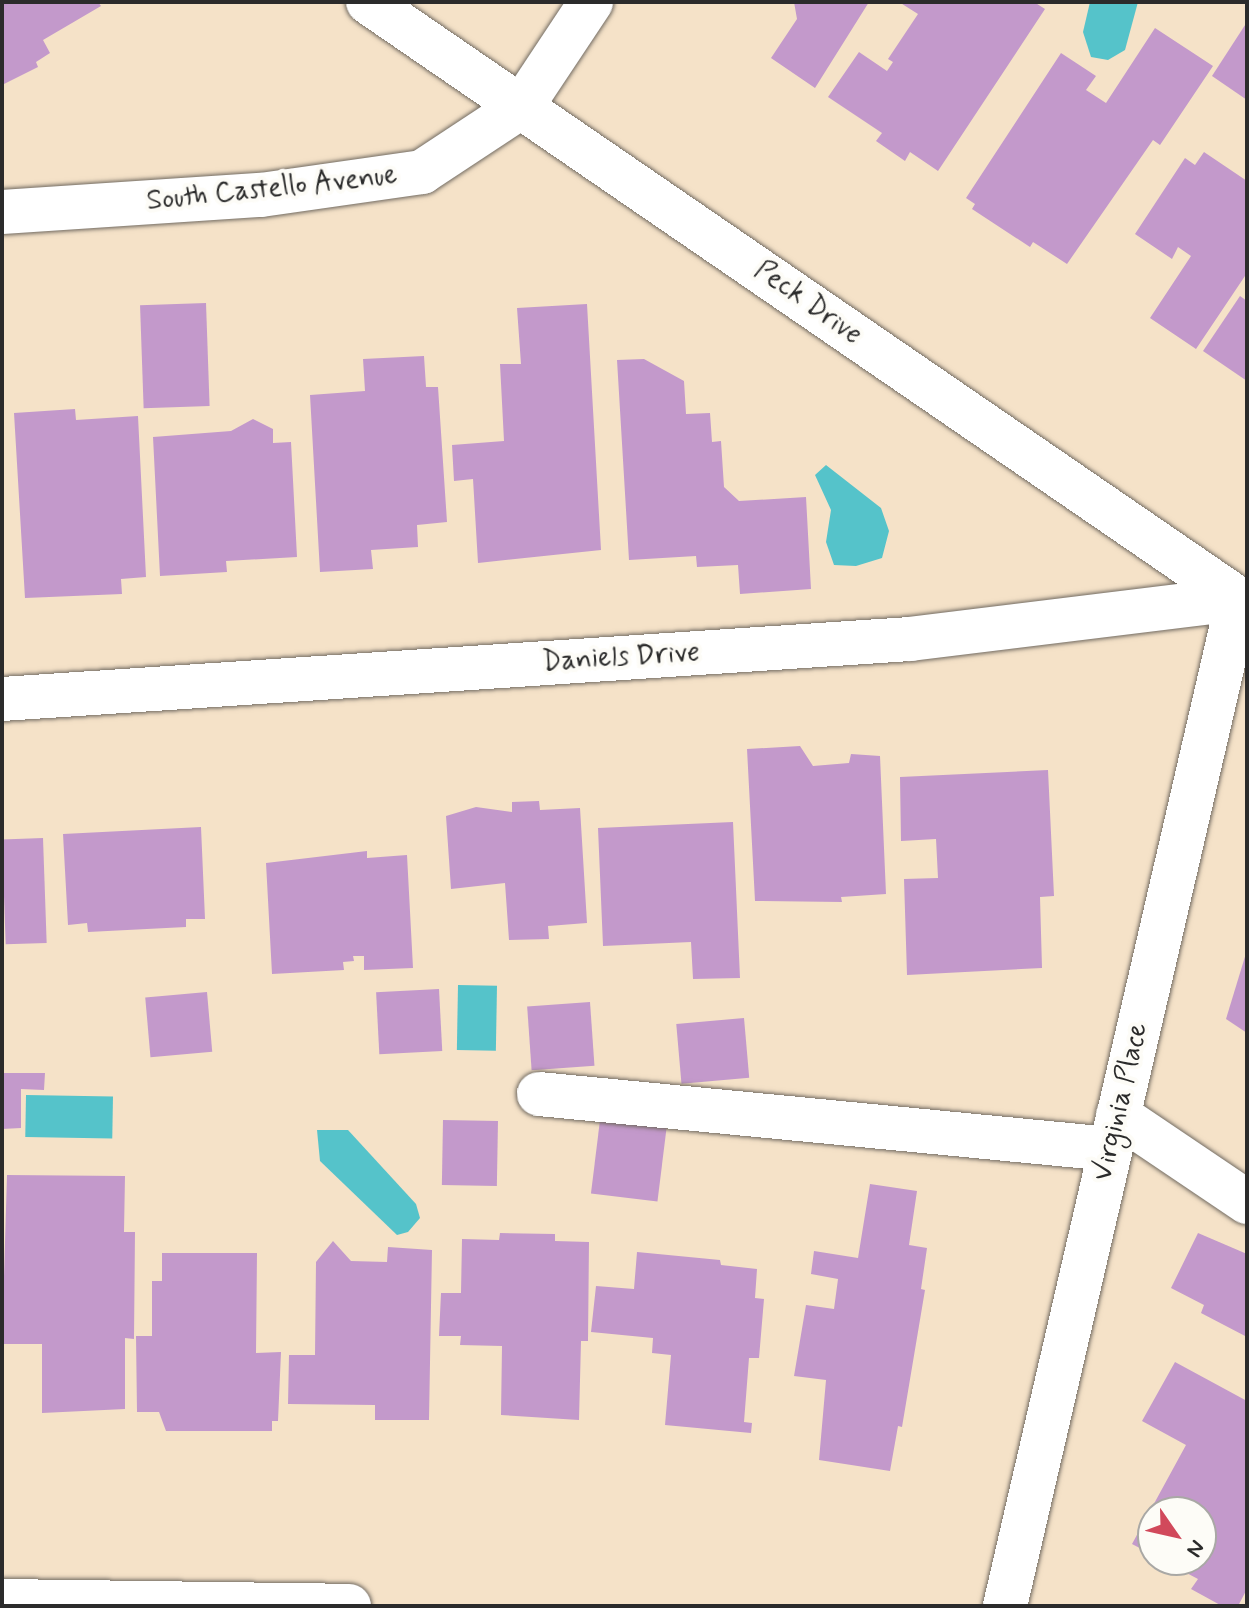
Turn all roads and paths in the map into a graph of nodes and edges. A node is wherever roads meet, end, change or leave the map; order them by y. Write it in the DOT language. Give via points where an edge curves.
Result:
graph roads {
  1 [pos="368,2"];
  2 [pos="591,2"];
  3 [pos="522,106"];
  4 [pos="2,212"];
  5 [pos="1243,602"];
  6 [pos="2,699"];
  7 [pos="539,1094"];
  8 [pos="1114,1132"];
  9 [pos="1247,1202"];
  10 [pos="2,1601"];
  11 [pos="349,1606"];
  12 [pos="1005,1606"];
  1 -- 3 [label="street, Peck Drive"];
  2 -- 3 [label="street"];
  3 -- 4 [label="street, South Castello Avenue" via="422,172 261,195"];
  3 -- 5 [label="street, Peck Drive"];
  5 -- 6 [label="street, Daniels Drive" via="910,639"];
  5 -- 8 [label="street, Virginia Place"];
  7 -- 8 [label="street"];
  8 -- 9 [label="street"];
  8 -- 12 [label="street, Virginia Place"];
  10 -- 11 [label="street"];
}
